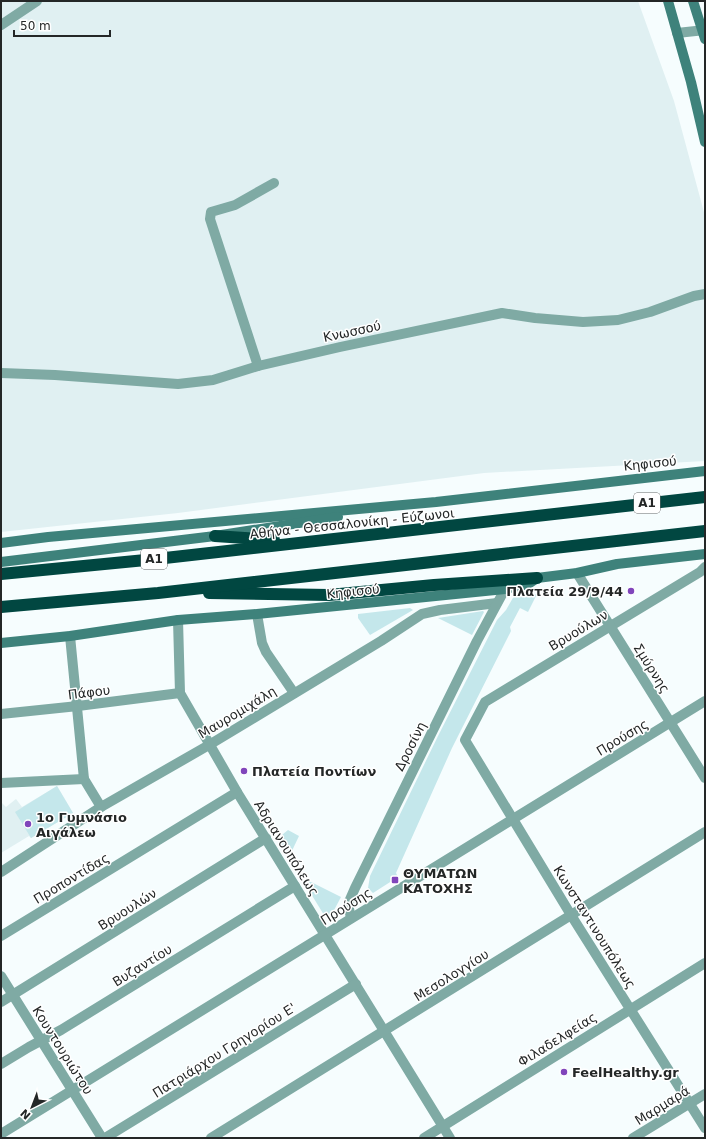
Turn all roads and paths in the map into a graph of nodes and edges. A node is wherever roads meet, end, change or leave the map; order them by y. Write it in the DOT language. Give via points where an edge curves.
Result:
graph roads {
  1 [pos="37,1"];
  2 [pos="668,1"];
  3 [pos="693,1"];
  4 [pos="1,25"];
  5 [pos="677,33"];
  6 [pos="704,33"];
  7 [pos="705,142"];
  8 [pos="274,184"];
  9 [pos="705,294"];
  10 [pos="258,366"];
  11 [pos="1,374"];
  12 [pos="705,471"];
  13 [pos="705,497"];
  14 [pos="436,502"];
  15 [pos="705,531"];
  16 [pos="216,536"];
  17 [pos="307,542"];
  18 [pos="1,543"];
  19 [pos="705,554"];
  20 [pos="1,562"];
  21 [pos="705,567"];
  22 [pos="577,573"];
  23 [pos="1,574"];
  24 [pos="537,578"];
  25 [pos="505,589"];
  26 [pos="158,593"];
  27 [pos="497,603"];
  28 [pos="1,607"];
  29 [pos="257,614"];
  30 [pos="178,620"];
  31 [pos="611,626"];
  32 [pos="70,636"];
  33 [pos="1,643"];
  34 [pos="180,693"];
  35 [pos="294,693"];
  36 [pos="705,701"];
  37 [pos="78,706"];
  38 [pos="1,714"];
  39 [pos="671,722"];
  40 [pos="465,740"];
  41 [pos="209,745"];
  42 [pos="705,778"];
  43 [pos="84,779"];
  44 [pos="1,783"];
  45 [pos="237,792"];
  46 [pos="101,807"];
  47 [pos="513,818"];
  48 [pos="705,832"];
  49 [pos="266,838"];
  50 [pos="1,872"];
  51 [pos="295,886"];
  52 [pos="572,915"];
  53 [pos="351,918"];
  54 [pos="325,935"];
  55 [pos="1,936"];
  56 [pos="705,963"];
  57 [pos="1,976"];
  58 [pos="356,984"];
  59 [pos="13,995"];
  60 [pos="1,1002"];
  61 [pos="631,1009"];
  62 [pos="385,1031"];
  63 [pos="41,1040"];
  64 [pos="1,1064"];
  65 [pos="73,1090"];
  66 [pos="705,1094"];
  67 [pos="690,1103"];
  68 [pos="443,1126"];
  69 [pos="705,1128"];
  70 [pos="1,1134"];
  71 [pos="104,1138"];
  72 [pos="211,1138"];
  73 [pos="424,1138"];
  74 [pos="450,1138"];
  75 [pos="633,1138"];
  1 -- 4 [label="street"];
  2 -- 5 [label="main road"];
  3 -- 6 [label="main road"];
  5 -- 6 [label="street"];
  5 -- 7 [label="main road"];
  8 -- 10 [label="street" via="235,205 211,212 210,219"];
  9 -- 10 [label="street, Κνωσσού" via="618,320 576,321 502,313 340,346"];
  10 -- 11 [label="street, Κνωσσού" via="213,380 178,384"];
  12 -- 14 [label="main road, Κηφισού"];
  13 -- 17 [label="highway, Αθήνα - Θεσσαλονίκη - Εύζωνοι / Α1"];
  14 -- 16 [label="main road"];
  14 -- 18 [label="main road, Κηφισού"];
  15 -- 26 [label="highway"];
  16 -- 17 [label="highway"];
  16 -- 20 [label="main road"];
  17 -- 23 [label="highway, Αθήνα - Θεσσαλονίκη - Εύζωνοι / Α1"];
  19 -- 22 [label="main road, Κηφισού" via="616,564"];
  21 -- 31 [label="street, Βρυούλων"];
  22 -- 24 [label="main road, Κηφισού"];
  22 -- 31 [label="street, Σμύρνης"];
  24 -- 25 [label="main road, Κηφισού" via="528,584"];
  24 -- 26 [label="highway" via="329,595"];
  25 -- 27 [label="street, Δροσίνη"];
  25 -- 29 [label="main road, Κηφισού"];
  26 -- 28 [label="highway"];
  27 -- 35 [label="street, Μαυρομιχάλη" via="422,614"];
  27 -- 53 [label="street, Δροσίνη" via="355,888 348,904"];
  29 -- 30 [label="main road, Κηφισού"];
  29 -- 35 [label="street" via="266,652"];
  30 -- 32 [label="main road, Κηφισού"];
  30 -- 34 [label="street, Αδριανουπόλεως"];
  31 -- 39 [label="street, Σμύρνης"];
  31 -- 40 [label="street, Βρυούλων" via="485,702"];
  32 -- 33 [label="main road, Κηφισού"];
  32 -- 37 [label="street"];
  34 -- 37 [label="street, Πάφου"];
  34 -- 41 [label="street, Αδριανουπόλεως"];
  35 -- 41 [label="street, Μαυρομιχάλη"];
  36 -- 39 [label="street, Προύσης"];
  37 -- 38 [label="street, Πάφου"];
  37 -- 43 [label="street"];
  39 -- 42 [label="street, Σμύρνης"];
  39 -- 47 [label="street, Προύσης"];
  40 -- 47 [label="street, Κωνσταντινουπόλεως"];
  41 -- 45 [label="street, Αδριανουπόλεως"];
  41 -- 46 [label="street, Μαυρομιχάλη"];
  43 -- 44 [label="street"];
  43 -- 46 [label="street"];
  45 -- 49 [label="street, Αδριανουπόλεως"];
  45 -- 55 [label="street, Προποντίδας"];
  46 -- 50 [label="street, Μαυρομιχάλη"];
  47 -- 52 [label="street, Κωνσταντινουπόλεως"];
  47 -- 53 [label="street, Προύσης"];
  48 -- 52 [label="street, Μεσολογγίου"];
  49 -- 51 [label="street, Αδριανουπόλεως"];
  49 -- 59 [label="street, Βρυουλών"];
  51 -- 54 [label="street, Αδριανουπόλεως"];
  51 -- 63 [label="street, Βυζαντίου"];
  52 -- 61 [label="street, Κωνσταντινουπόλεως"];
  52 -- 62 [label="street, Μεσολογγίου"];
  53 -- 54 [label="street, Προύσης"];
  54 -- 58 [label="street, Αδριανουπόλεως"];
  54 -- 65 [label="street, Προύσης"];
  56 -- 61 [label="street, Φιλαδελφείας"];
  57 -- 59 [label="street, Κουντουριώτου"];
  58 -- 62 [label="street, Αδριανουπόλεως"];
  58 -- 71 [label="street, Πατριάρχου Γρηγορίου Ε'"];
  59 -- 60 [label="street, Βρυουλών"];
  59 -- 63 [label="street, Κουντουριώτου"];
  61 -- 67 [label="street, Κωνσταντινουπόλεως"];
  61 -- 68 [label="street, Φιλαδελφείας"];
  62 -- 68 [label="street, Αδριανουπόλεως"];
  62 -- 72 [label="street, Μεσολογγίου"];
  63 -- 64 [label="street, Βυζαντίου"];
  63 -- 65 [label="street, Κουντουριώτου"];
  65 -- 70 [label="street, Προύσης"];
  65 -- 71 [label="street, Κουντουριώτου"];
  66 -- 67 [label="street, Μαρμαρά"];
  67 -- 69 [label="street, Κωνσταντινουπόλεως"];
  67 -- 75 [label="street, Μαρμαρά"];
  68 -- 73 [label="street, Φιλαδελφείας"];
  68 -- 74 [label="street, Αδριανουπόλεως"];
}
